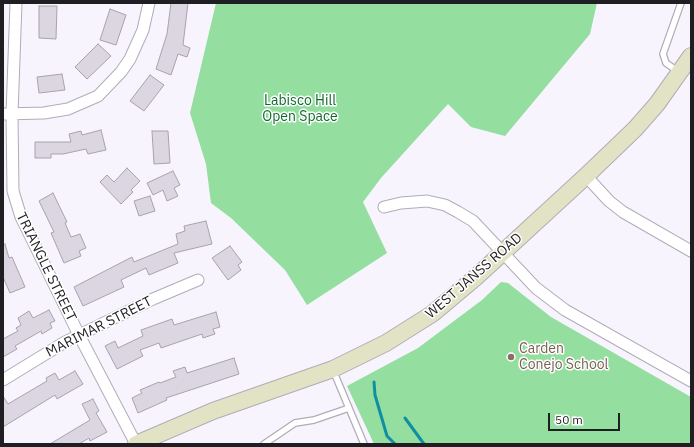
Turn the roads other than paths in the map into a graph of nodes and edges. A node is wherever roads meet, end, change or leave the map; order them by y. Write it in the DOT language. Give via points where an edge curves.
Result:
graph roads {
  1 [pos="16,3"];
  2 [pos="149,3"];
  3 [pos="681,3"];
  4 [pos="691,56"];
  5 [pos="680,73"];
  6 [pos="7,114"];
  7 [pos="586,176"];
  8 [pos="384,206"];
  9 [pos="691,251"];
  10 [pos="502,252"];
  11 [pos="198,280"];
  12 [pos="79,335"];
  13 [pos="332,369"];
  14 [pos="3,380"];
  15 [pos="691,381"];
  16 [pos="349,408"];
  17 [pos="136,444"];
  18 [pos="264,444"];
  19 [pos="364,444"];
  1 -- 6 [label="street, TRIANGLE STREET"];
  2 -- 6 [label="street" via="141,37 130,59 98,96 68,109 44,113"];
  3 -- 5 [label="lane" via="663,54 666,63"];
  4 -- 5 [label="main road, WEST JANSS ROAD"];
  5 -- 7 [label="main road, WEST JANSS ROAD" via="635,129"];
  6 -- 12 [label="street, TRIANGLE STREET" via="14,191 21,217"];
  7 -- 9 [label="street" via="623,212"];
  7 -- 10 [label="main road, WEST JANSS ROAD"];
  8 -- 10 [label="street" via="427,202 446,205 473,221"];
  10 -- 13 [label="main road, WEST JANSS ROAD" via="432,314 386,343"];
  10 -- 15 [label="street" via="536,288 565,310"];
  11 -- 12 [label="street, MARIMAR STREET" via="152,299"];
  12 -- 14 [label="street, MARIMAR STREET"];
  12 -- 17 [label="street, TRIANGLE STREET"];
  13 -- 16 [label="lane"];
  13 -- 17 [label="main road, WEST JANSS ROAD" via="213,411"];
  16 -- 18 [label="lane" via="314,420 295,423"];
  16 -- 19 [label="lane"];
}
